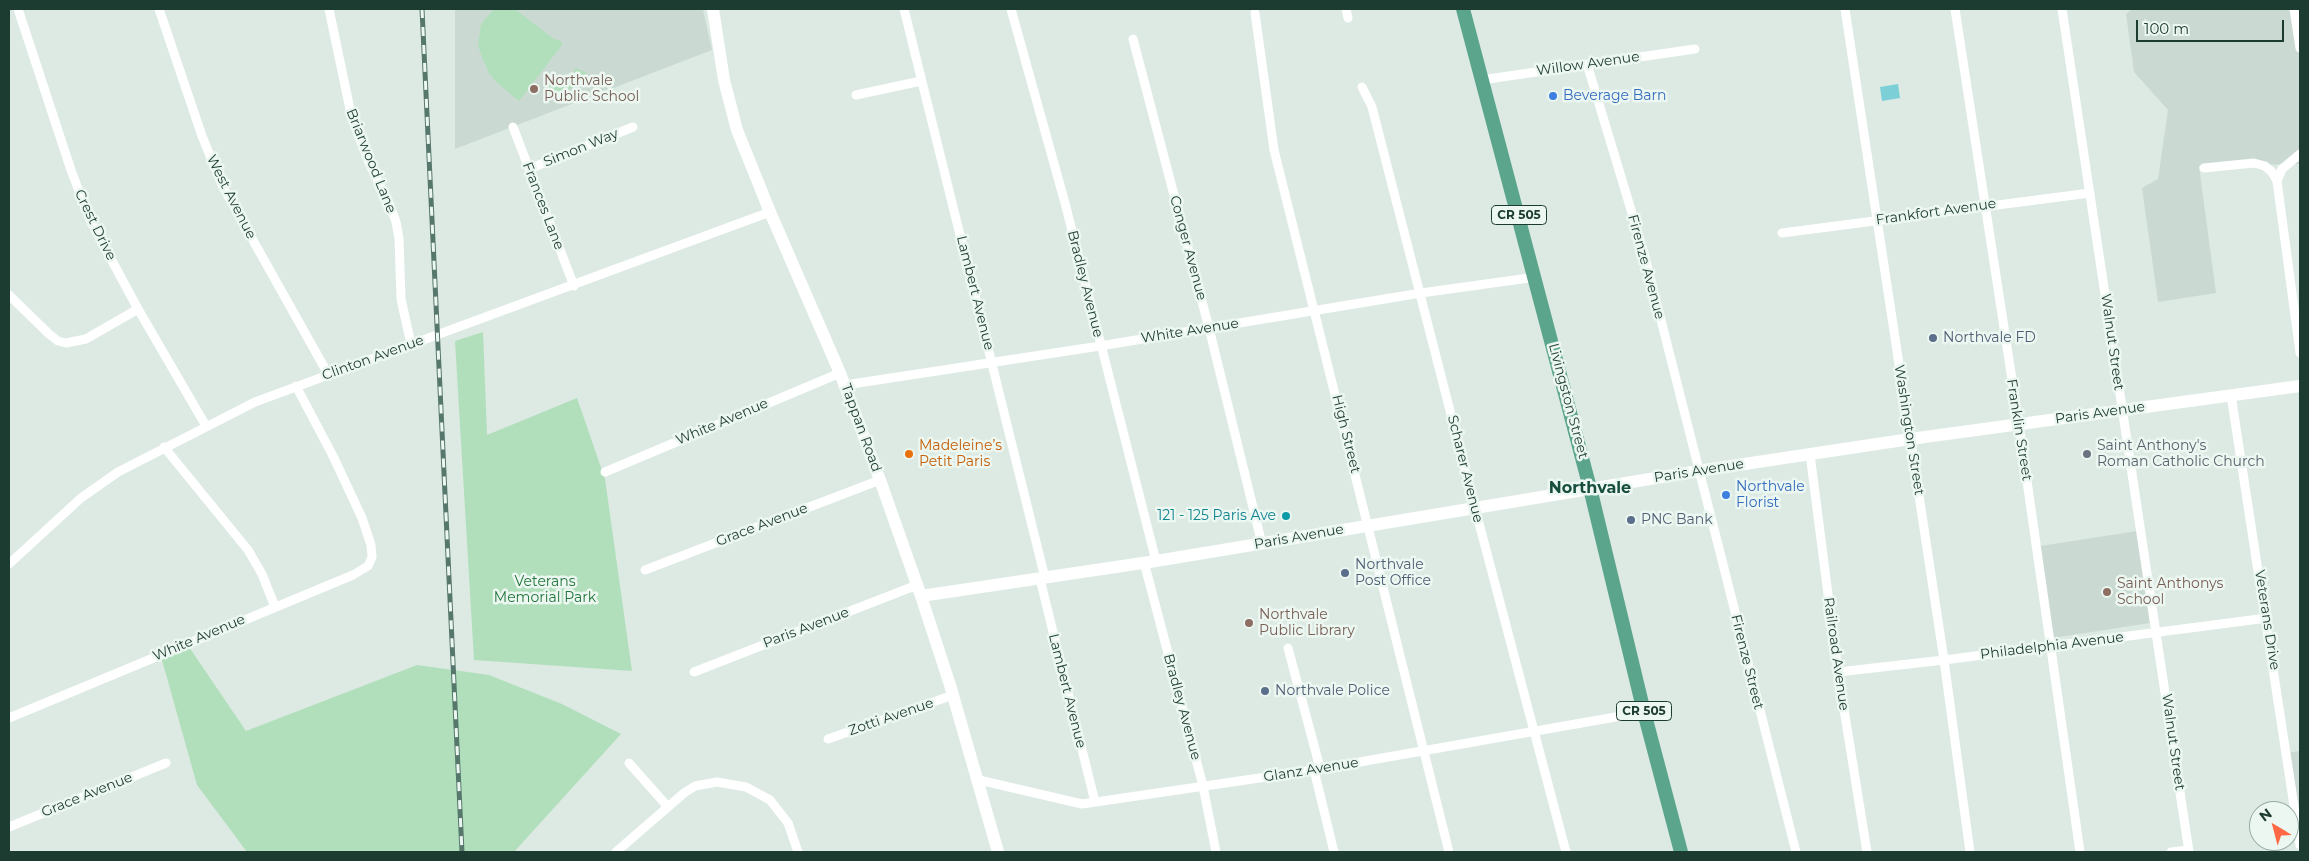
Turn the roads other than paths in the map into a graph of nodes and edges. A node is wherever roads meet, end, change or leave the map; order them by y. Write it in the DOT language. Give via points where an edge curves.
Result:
graph roads {
  1 [pos="18,9"];
  2 [pos="159,9"];
  3 [pos="329,9"];
  4 [pos="713,9"];
  5 [pos="904,9"];
  6 [pos="1011,9"];
  7 [pos="1346,9"];
  8 [pos="1463,9"];
  9 [pos="1845,9"];
  10 [pos="1955,9"];
  11 [pos="2062,9"];
  12 [pos="2294,9"];
  13 [pos="1255,13"];
  14 [pos="1348,18"];
  15 [pos="1133,40"];
  16 [pos="2300,48"];
  17 [pos="1695,49"];
  18 [pos="1587,64"];
  19 [pos="1482,80"];
  20 [pos="921,81"];
  21 [pos="1362,87"];
  22 [pos="856,95"];
  23 [pos="513,127"];
  24 [pos="633,127"];
  25 [pos="2300,154"];
  26 [pos="2204,168"];
  27 [pos="529,169"];
  28 [pos="2277,181"];
  29 [pos="2090,193"];
  30 [pos="1984,205"];
  31 [pos="770,212"];
  32 [pos="1877,220"];
  33 [pos="1782,233"];
  34 [pos="1536,277"];
  35 [pos="574,286"];
  36 [pos="1421,293"];
  37 [pos="9,295"];
  38 [pos="138,309"];
  39 [pos="1314,311"];
  40 [pos="1209,328"];
  41 [pos="411,344"];
  42 [pos="1100,346"];
  43 [pos="2300,353"];
  44 [pos="993,362"];
  45 [pos="840,373"];
  46 [pos="328,374"];
  47 [pos="845,385"];
  48 [pos="296,386"];
  49 [pos="2300,386"];
  50 [pos="2231,395"];
  51 [pos="2122,410"];
  52 [pos="2019,425"];
  53 [pos="206,426"];
  54 [pos="1910,439"];
  55 [pos="164,447"];
  56 [pos="1810,454"];
  57 [pos="1698,471"];
  58 [pos="604,472"];
  59 [pos="880,480"];
  60 [pos="1590,488"];
  61 [pos="1475,508"];
  62 [pos="1369,525"];
  63 [pos="1262,544"];
  64 [pos="11,558"];
  65 [pos="1150,562"];
  66 [pos="645,570"];
  67 [pos="1042,579"];
  68 [pos="919,590"];
  69 [pos="275,606"];
  70 [pos="2267,618"];
  71 [pos="2158,633"];
  72 [pos="2051,646"];
  73 [pos="1288,648"];
  74 [pos="1944,660"];
  75 [pos="694,672"];
  76 [pos="1838,672"];
  77 [pos="953,694"];
  78 [pos="1644,712"];
  79 [pos="9,718"];
  80 [pos="1534,732"];
  81 [pos="828,739"];
  82 [pos="1425,751"];
  83 [pos="166,763"];
  84 [pos="629,763"];
  85 [pos="1317,769"];
  86 [pos="979,780"];
  87 [pos="1203,786"];
  88 [pos="1095,802"];
  89 [pos="668,807"];
  90 [pos="9,827"];
  91 [pos="2300,845"];
  92 [pos="2189,851"];
  93 [pos="616,852"];
  94 [pos="798,852"];
  95 [pos="998,852"];
  96 [pos="1216,852"];
  97 [pos="1334,852"];
  98 [pos="1449,852"];
  99 [pos="1566,852"];
  100 [pos="1681,852"];
  101 [pos="1796,852"];
  102 [pos="1867,852"];
  103 [pos="1970,852"];
  104 [pos="2080,852"];
  105 [pos="2172,852"];
  1 -- 38 [label="street, Crest Drive" via="79,195"];
  2 -- 46 [label="street, West Avenue" via="218,176"];
  3 -- 41 [label="street, Briarwood Lane" via="352,118 396,222 401,299"];
  4 -- 31 [label="street, Tappan Road" via="732,112"];
  5 -- 20 [label="street, Lambert Avenue"];
  6 -- 42 [label="street, Bradley Avenue" via="1065,203"];
  7 -- 14 [label="street"];
  8 -- 19 [label="main road, Livingston Street / CR 505"];
  9 -- 32 [label="street, Washington Street"];
  10 -- 30 [label="street, Franklin Street"];
  11 -- 29 [label="street, Walnut Street"];
  12 -- 16 [label="street"];
  13 -- 39 [label="street, High Street" via="1274,150"];
  15 -- 40 [label="street, Conger Avenue"];
  17 -- 18 [label="street, Willow Avenue"];
  18 -- 19 [label="street, Willow Avenue"];
  18 -- 57 [label="street, Firenze Avenue" via="1644,253"];
  19 -- 34 [label="main road, Livingston Street / CR 505"];
  20 -- 22 [label="street"];
  20 -- 44 [label="street, Lambert Avenue"];
  21 -- 36 [label="street, Scharer Avenue" via="1372,107"];
  23 -- 27 [label="street, Frances Lane"];
  24 -- 27 [label="street, Simon Way"];
  25 -- 28 [label="street" via="2282,169"];
  26 -- 28 [label="street" via="2254,163 2265,166"];
  27 -- 35 [label="street, Frances Lane"];
  28 -- 43 [label="street"];
  29 -- 30 [label="street, Frankfort Avenue"];
  29 -- 51 [label="street, Walnut Street"];
  30 -- 32 [label="street, Frankfort Avenue"];
  30 -- 52 [label="street, Franklin Street"];
  31 -- 35 [label="street, Clinton Avenue"];
  31 -- 45 [label="street, Tappan Road"];
  32 -- 33 [label="street, Frankfort Avenue"];
  32 -- 54 [label="street, Washington Street"];
  34 -- 36 [label="street, White Avenue"];
  34 -- 60 [label="main road, Livingston Street / CR 505"];
  35 -- 41 [label="street, Clinton Avenue"];
  36 -- 39 [label="street, White Avenue"];
  36 -- 61 [label="street, Scharer Avenue"];
  37 -- 38 [label="street" via="49,334 66,343 86,339"];
  38 -- 53 [label="street, Crest Drive"];
  39 -- 40 [label="street, White Avenue"];
  39 -- 62 [label="street, High Street"];
  40 -- 42 [label="street, White Avenue"];
  40 -- 63 [label="street, Conger Avenue"];
  41 -- 46 [label="street, Clinton Avenue"];
  42 -- 44 [label="street, White Avenue"];
  42 -- 65 [label="street, Bradley Avenue"];
  44 -- 47 [label="street, White Avenue"];
  44 -- 67 [label="street, Lambert Avenue"];
  45 -- 47 [label="street, Tappan Road"];
  45 -- 58 [label="street, White Avenue"];
  46 -- 48 [label="street, Clinton Avenue"];
  47 -- 59 [label="street, Tappan Road"];
  48 -- 53 [label="street, Clinton Avenue"];
  48 -- 69 [label="street, White Avenue" via="362,518 372,557 362,571"];
  49 -- 50 [label="street, Paris Avenue"];
  50 -- 51 [label="street, Paris Avenue"];
  50 -- 70 [label="street, Veterans Drive"];
  51 -- 52 [label="street, Paris Avenue"];
  51 -- 71 [label="street, Walnut Street"];
  52 -- 54 [label="street, Paris Avenue"];
  52 -- 72 [label="street, Franklin Street"];
  53 -- 55 [label="street, Clinton Avenue"];
  54 -- 56 [label="street, Paris Avenue"];
  54 -- 74 [label="street, Washington Street"];
  55 -- 64 [label="street, Clinton Avenue" via="94,488"];
  55 -- 69 [label="street" via="248,550"];
  56 -- 57 [label="street, Paris Avenue"];
  56 -- 76 [label="street, Railroad Avenue"];
  57 -- 60 [label="street, Paris Avenue"];
  57 -- 101 [label="street, Firenze Street"];
  59 -- 66 [label="street, Grace Avenue"];
  59 -- 68 [label="street, Tappan Road"];
  60 -- 61 [label="street, Paris Avenue"];
  60 -- 78 [label="main road, Livingston Street / CR 505"];
  61 -- 62 [label="street, Paris Avenue"];
  61 -- 80 [label="street, Scharer Avenue"];
  62 -- 63 [label="street, Paris Avenue"];
  62 -- 82 [label="street, High Street"];
  63 -- 65 [label="street, Paris Avenue"];
  65 -- 67 [label="street, Paris Avenue"];
  65 -- 87 [label="street, Bradley Avenue"];
  67 -- 68 [label="street, Paris Avenue"];
  67 -- 88 [label="street, Lambert Avenue"];
  68 -- 75 [label="street, Paris Avenue"];
  68 -- 77 [label="street, Tappan Road"];
  69 -- 79 [label="street, White Avenue"];
  70 -- 71 [label="street, Philadelphia Avenue"];
  70 -- 91 [label="street, Veterans Drive"];
  71 -- 72 [label="street, Philadelphia Avenue"];
  71 -- 92 [label="street, Walnut Street"];
  72 -- 74 [label="street, Philadelphia Avenue"];
  72 -- 104 [label="street, Franklin Street"];
  73 -- 85 [label="street"];
  74 -- 76 [label="street, Philadelphia Avenue"];
  74 -- 103 [label="street, Washington Street"];
  76 -- 102 [label="street, Railroad Avenue"];
  77 -- 81 [label="street, Zotti Avenue"];
  77 -- 86 [label="street, Tappan Road"];
  78 -- 80 [label="street, Glanz Avenue"];
  78 -- 100 [label="main road, Livingston Street / CR 505"];
  80 -- 82 [label="street, Glanz Avenue"];
  80 -- 99 [label="street, Scharer Avenue"];
  82 -- 85 [label="street, Glanz Avenue"];
  82 -- 98 [label="street, High Street"];
  83 -- 90 [label="street, Grace Avenue"];
  84 -- 89 [label="street"];
  85 -- 87 [label="street, Glanz Avenue"];
  85 -- 97 [label="street"];
  86 -- 88 [label="street, Glanz Avenue" via="1082,804"];
  86 -- 95 [label="street, Tappan Road"];
  87 -- 88 [label="street, Glanz Avenue"];
  87 -- 96 [label="street, Bradley Avenue"];
  89 -- 93 [label="street"];
  89 -- 94 [label="street" via="684,792 706,783 746,786 770,800 780,811 788,823"];
  92 -- 105 [label="street"];
}
